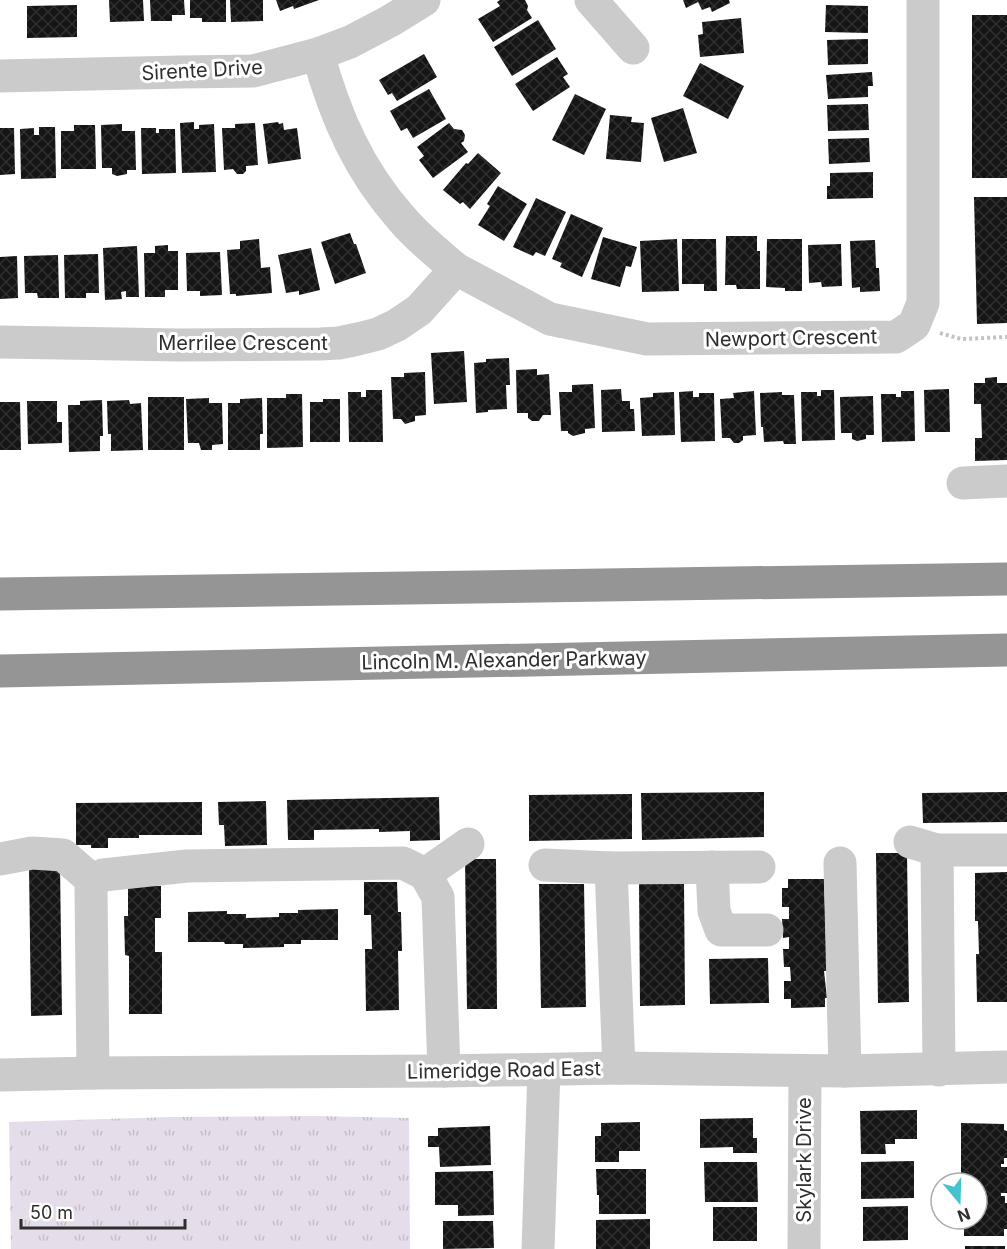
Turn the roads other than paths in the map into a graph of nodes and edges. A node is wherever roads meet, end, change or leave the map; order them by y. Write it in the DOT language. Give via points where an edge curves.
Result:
graph roads {
  1 [pos="424,0"];
  2 [pos="591,0"];
  3 [pos="923,0"];
  4 [pos="633,48"];
  5 [pos="318,54"];
  6 [pos="0,76"];
  7 [pos="458,270"];
  8 [pos="0,342"];
  9 [pos="1007,481"];
  10 [pos="963,483"];
  11 [pos="1007,579"];
  12 [pos="0,594"];
  13 [pos="1007,650"];
  14 [pos="0,671"];
  15 [pos="468,844"];
  16 [pos="1007,850"];
  17 [pos="0,859"];
  18 [pos="840,863"];
  19 [pos="545,865"];
  20 [pos="712,867"];
  21 [pos="759,867"];
  22 [pos="611,868"];
  23 [pos="425,874"];
  24 [pos="93,881"];
  25 [pos="767,930"];
  26 [pos="1007,1067"];
  27 [pos="619,1068"];
  28 [pos="543,1070"];
  29 [pos="939,1070"];
  30 [pos="444,1071"];
  31 [pos="805,1071"];
  32 [pos="845,1071"];
  33 [pos="93,1073"];
  34 [pos="0,1075"];
  35 [pos="538,1249"];
  36 [pos="804,1249"];
  1 -- 5 [label="street, Sirente Drive" via="350,42"];
  2 -- 4 [label="street"];
  3 -- 7 [label="street, Newport Crescent" via="922,303 914,325 896,337 647,339 550,319"];
  5 -- 6 [label="street, Sirente Drive" via="253,71"];
  5 -- 7 [label="street, Newport Crescent" via="337,114 365,170 402,219"];
  7 -- 8 [label="street, Merrilee Crescent" via="419,310 397,325 339,343"];
  9 -- 10 [label="street"];
  11 -- 12 [label="highway"];
  13 -- 14 [label="highway, Lincoln M. Alexander Parkway"];
  15 -- 23 [label="street"];
  16 -- 29 [label="street" via="923,846"];
  17 -- 24 [label="street" via="32,853 63,855"];
  18 -- 32 [label="street"];
  19 -- 22 [label="street"];
  20 -- 21 [label="street"];
  20 -- 22 [label="street"];
  20 -- 25 [label="street" via="714,911 721,930"];
  22 -- 27 [label="street"];
  23 -- 24 [label="street" via="403,863 186,866 103,874"];
  23 -- 30 [label="street" via="438,897"];
  24 -- 33 [label="street"];
  26 -- 29 [label="street, Limeridge Road East"];
  27 -- 28 [label="street, Limeridge Road East"];
  27 -- 31 [label="street, Limeridge Road East"];
  28 -- 30 [label="street, Limeridge Road East"];
  28 -- 35 [label="street"];
  29 -- 32 [label="street, Limeridge Road East"];
  30 -- 33 [label="street, Limeridge Road East"];
  31 -- 32 [label="street, Limeridge Road East"];
  31 -- 36 [label="street, Skylark Drive"];
  33 -- 34 [label="street, Limeridge Road East"];
}
